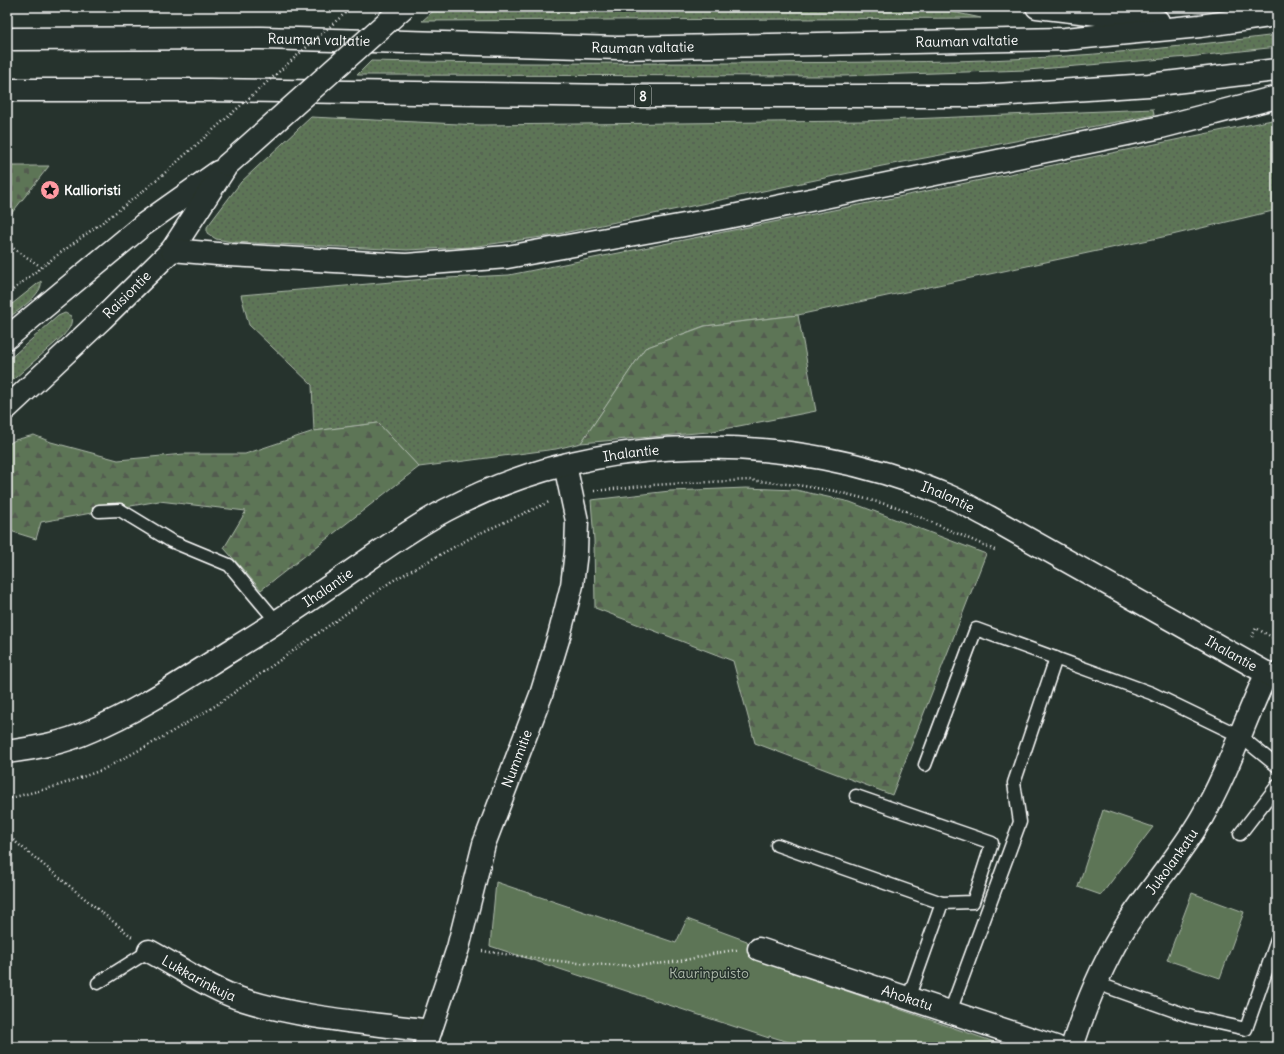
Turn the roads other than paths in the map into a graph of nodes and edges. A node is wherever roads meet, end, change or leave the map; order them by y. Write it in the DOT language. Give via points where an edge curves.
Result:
graph roads {
  1 [pos="404,7"];
  2 [pos="1037,7"];
  3 [pos="1277,15"];
  4 [pos="1200,26"];
  5 [pos="7,39"];
  6 [pos="1277,70"];
  7 [pos="7,90"];
  8 [pos="1277,97"];
  9 [pos="227,165"];
  10 [pos="172,250"];
  11 [pos="7,338"];
  12 [pos="7,408"];
  13 [pos="565,465"];
  14 [pos="99,511"];
  15 [pos="277,622"];
  16 [pos="1056,658"];
  17 [pos="1272,676"];
  18 [pos="1240,736"];
  19 [pos="7,752"];
  20 [pos="925,765"];
  21 [pos="1277,766"];
  22 [pos="1277,786"];
  23 [pos="856,796"];
  24 [pos="1240,834"];
  25 [pos="777,845"];
  26 [pos="942,904"];
  27 [pos="1277,940"];
  28 [pos="759,949"];
  29 [pos="149,951"];
  30 [pos="98,983"];
  31 [pos="1096,983"];
  32 [pos="908,999"];
  33 [pos="950,1012"];
  34 [pos="427,1039"];
  35 [pos="1056,1047"];
  36 [pos="1072,1047"];
  1 -- 9 [label="main road, Raisiontie, bridge"];
  2 -- 4 [label="main road"];
  3 -- 4 [label="main road, Rauman valtatie"];
  4 -- 5 [label="main road, Rauman valtatie" via="1065,39 618,48 261,38"];
  6 -- 7 [label="main road, 8" via="1149,85 980,96 619,96 216,90"];
  8 -- 10 [label="main road" via="1161,127 723,218 507,257 406,265"];
  9 -- 10 [label="main road, Raisiontie"];
  9 -- 11 [label="main road, Raisiontie" via="143,225"];
  10 -- 12 [label="main road, Raisiontie"];
  13 -- 15 [label="main road, Ihalantie" via="524,476 447,510 416,527"];
  13 -- 17 [label="main road, Ihalantie" via="605,456 652,451 754,450 848,464 899,478 947,496 989,517"];
  13 -- 34 [label="main road, Nummitie" via="577,520 572,585 541,695 484,844 458,948"];
  14 -- 15 [label="lane" via="120,510 171,541 229,565"];
  15 -- 19 [label="main road, Ihalantie" via="154,698 109,722 52,744"];
  16 -- 18 [label="lane" via="1150,693"];
  16 -- 20 [label="lane" via="976,629"];
  16 -- 33 [label="lane" via="1014,783 1020,822"];
  17 -- 18 [label="main road, Jukolankatu"];
  18 -- 21 [label="lane"];
  18 -- 31 [label="main road, Jukolankatu" via="1202,818 1128,924"];
  22 -- 24 [label="lane"];
  23 -- 26 [label="lane" via="992,843 973,902"];
  25 -- 26 [label="lane"];
  26 -- 32 [label="lane"];
  27 -- 31 [label="lane" via="1246,1029 1192,1017"];
  28 -- 32 [label="main road, Ahokatu"];
  29 -- 30 [label="lane"];
  29 -- 34 [label="main road, Lukkarinkuja" via="242,1000"];
  31 -- 36 [label="main road, Jukolankatu"];
  32 -- 33 [label="main road, Ahokatu"];
  33 -- 35 [label="main road, Ahokatu"];
}
